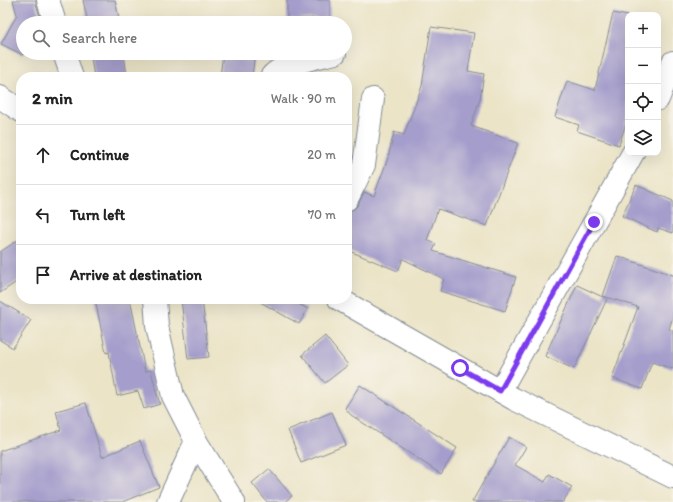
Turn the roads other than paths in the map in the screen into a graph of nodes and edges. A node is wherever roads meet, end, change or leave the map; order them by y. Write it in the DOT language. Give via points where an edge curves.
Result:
graph roads {
  1 [pos="48,0"];
  2 [pos="53,16"];
  3 [pos="66,60"];
  4 [pos="309,60"];
  5 [pos="673,62"];
  6 [pos="70,72"];
  7 [pos="276,72"];
  8 [pos="661,92"];
  9 [pos="0,97"];
  10 [pos="373,98"];
  11 [pos="16,108"];
  12 [pos="631,156"];
  13 [pos="352,189"];
  14 [pos="155,304"];
  15 [pos="348,304"];
  16 [pos="500,391"];
  17 [pos="196,441"];
  18 [pos="673,477"];
  19 [pos="168,502"];
  20 [pos="234,502"];
  1 -- 2 [label="street"];
  3 -- 6 [label="street"];
  4 -- 7 [label="street" via="286,66"];
  5 -- 8 [label="street"];
  9 -- 11 [label="street"];
  10 -- 13 [label="street" via="364,165"];
  12 -- 16 [label="street"];
  14 -- 17 [label="street" via="157,326 173,396"];
  15 -- 16 [label="street"];
  16 -- 18 [label="street"];
  17 -- 19 [label="street"];
  17 -- 20 [label="street"];
}
